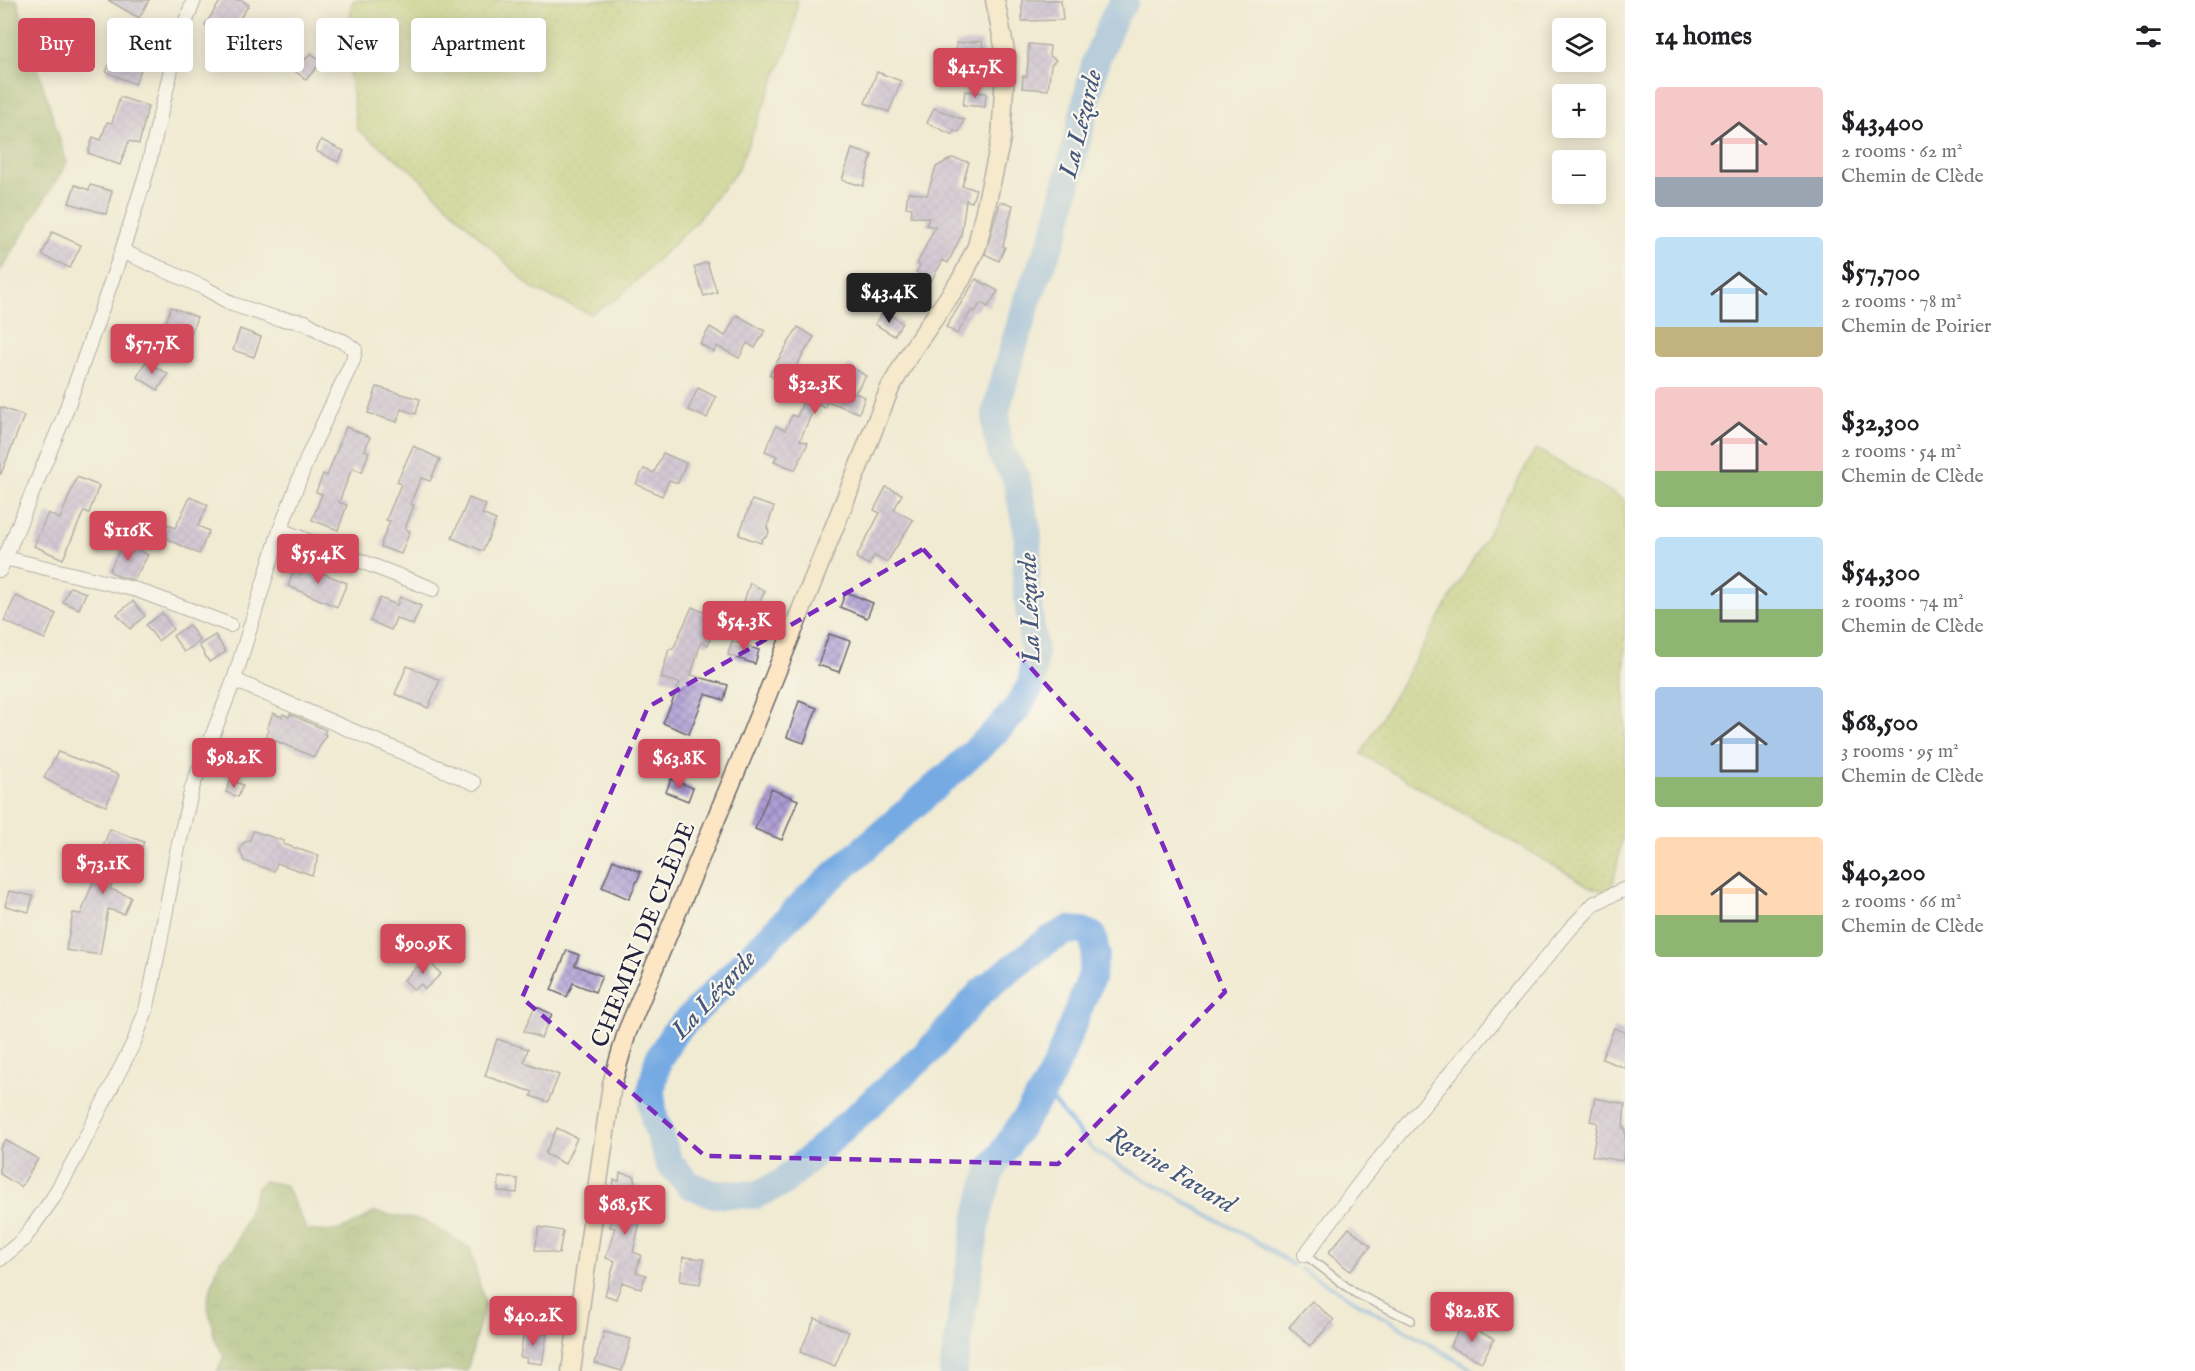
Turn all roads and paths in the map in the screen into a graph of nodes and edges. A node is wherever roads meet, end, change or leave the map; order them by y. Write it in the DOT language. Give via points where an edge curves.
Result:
graph roads {
  1 [pos="194,0"];
  2 [pos="995,0"];
  3 [pos="122,251"];
  4 [pos="280,530"];
  5 [pos="3,564"];
  6 [pos="433,589"];
  7 [pos="230,625"];
  8 [pos="234,680"];
  9 [pos="474,783"];
  10 [pos="1625,889"];
  11 [pos="1305,1255"];
  12 [pos="0,1259"];
  13 [pos="1410,1320"];
  14 [pos="571,1371"];
  1 -- 3 [label="street" via="177,44 147,171"];
  2 -- 14 [label="main road, CHEMIN DE CLÈDE" via="1006,56 1001,139 976,246 962,278 890,388 627,1032 612,1084"];
  3 -- 4 [label="street" via="232,304 275,318 305,322 355,350"];
  3 -- 5 [label="street" via="63,419"];
  4 -- 6 [label="street"];
  4 -- 8 [label="street"];
  5 -- 7 [label="street" via="136,590"];
  8 -- 9 [label="street"];
  8 -- 12 [label="street" via="192,788 152,984 134,1042 52,1198 23,1240"];
  10 -- 11 [label="street" via="1595,903 1570,929 1366,1174"];
  11 -- 13 [label="lane" via="1355,1293"];
}
